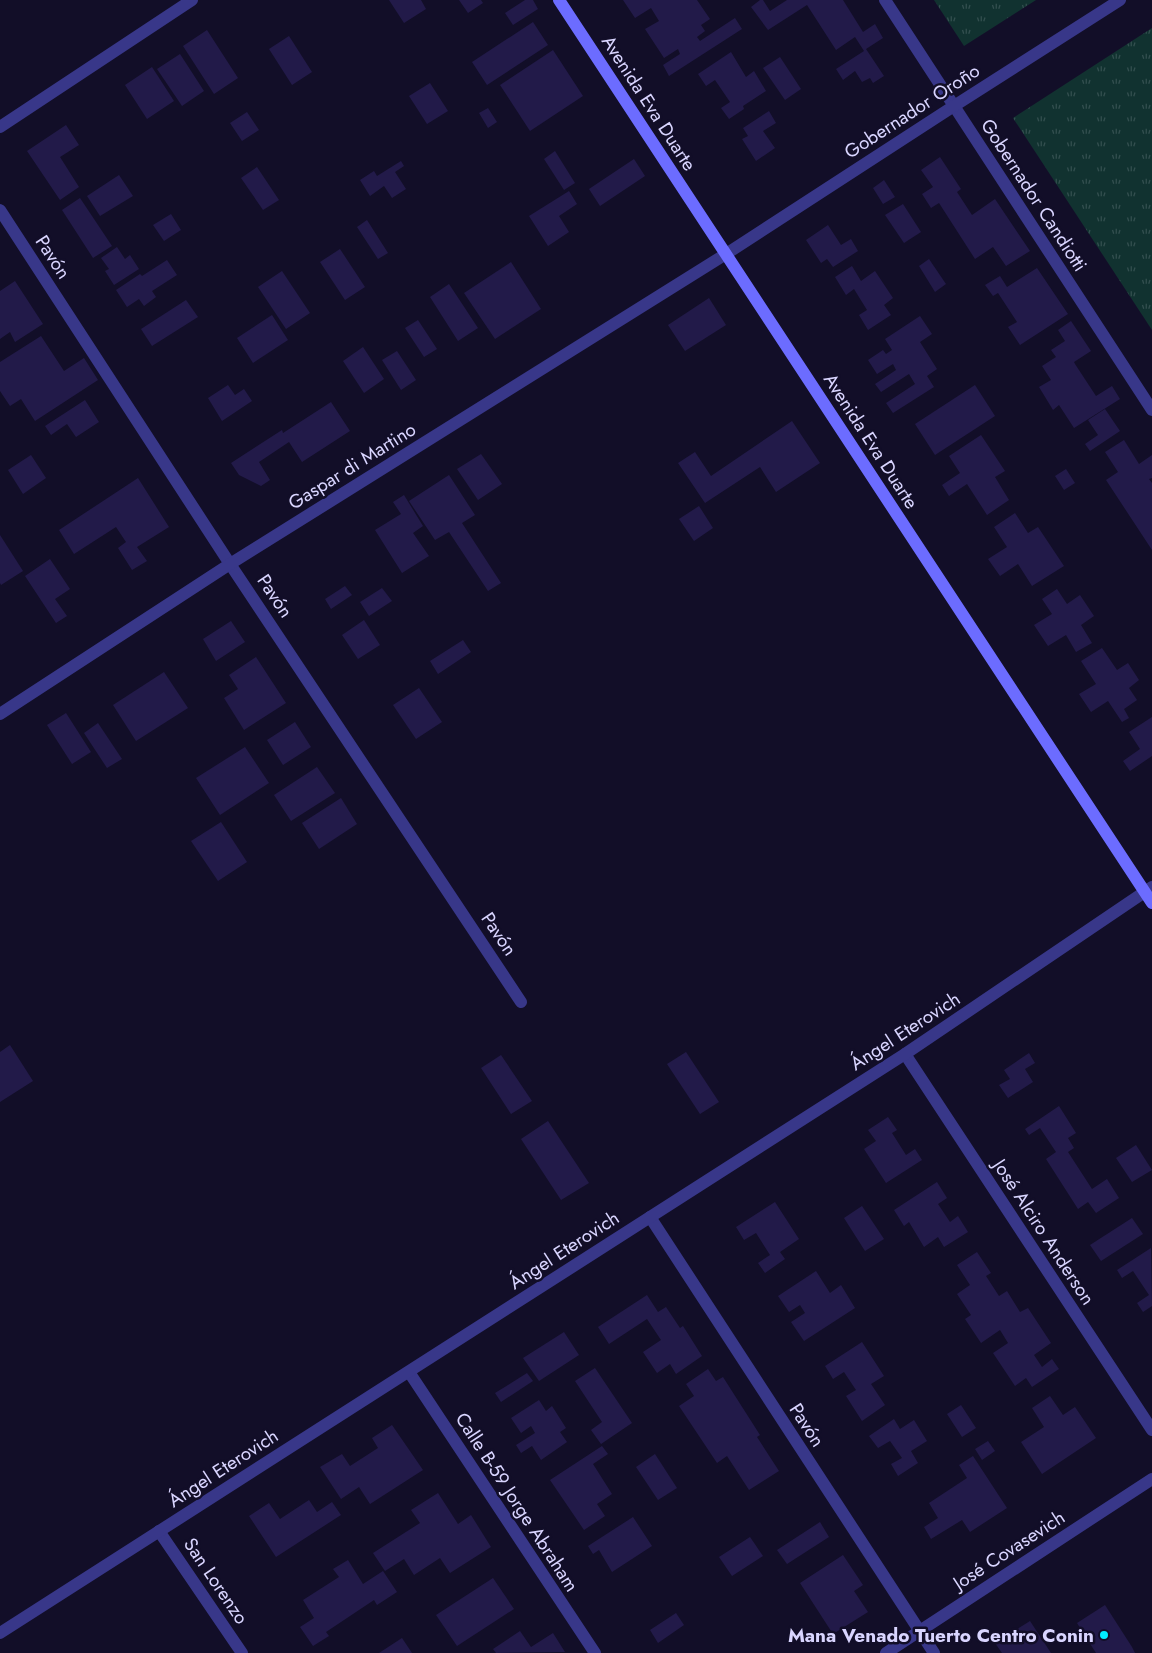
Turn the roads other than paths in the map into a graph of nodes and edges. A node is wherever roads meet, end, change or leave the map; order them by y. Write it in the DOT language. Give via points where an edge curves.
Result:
graph roads {
  1 [pos="192,0"];
  2 [pos="559,0"];
  3 [pos="885,0"];
  4 [pos="1120,0"];
  5 [pos="954,106"];
  6 [pos="0,127"];
  7 [pos="0,210"];
  8 [pos="726,254"];
  9 [pos="1152,410"];
  10 [pos="230,564"];
  11 [pos="0,714"];
  12 [pos="1148,889"];
  13 [pos="1152,903"];
  14 [pos="521,1002"];
  15 [pos="905,1054"];
  16 [pos="650,1217"];
  17 [pos="409,1372"];
  18 [pos="1152,1430"];
  19 [pos="1152,1479"];
  20 [pos="159,1531"];
  21 [pos="919,1632"];
  22 [pos="0,1633"];
  23 [pos="242,1653"];
  24 [pos="595,1653"];
  25 [pos="886,1653"];
  26 [pos="934,1653"];
  1 -- 6 [label="street"];
  2 -- 8 [label="main road, Avenida Eva Duarte"];
  3 -- 5 [label="street, Gobernador Candiotti"];
  4 -- 5 [label="street, Gobernador Oroño"];
  5 -- 8 [label="street, Gobernador Oroño"];
  5 -- 9 [label="street, Gobernador Candiotti"];
  7 -- 10 [label="street, Pavón"];
  8 -- 10 [label="street, Gaspar di Martino"];
  8 -- 12 [label="main road, Avenida Eva Duarte"];
  10 -- 11 [label="street, Gaspar di Martino"];
  10 -- 14 [label="street, Pavón"];
  12 -- 13 [label="main road, Avenida Eva Duarte"];
  12 -- 15 [label="street, Ángel Eterovich"];
  15 -- 16 [label="street, Ángel Eterovich"];
  15 -- 18 [label="street, José Alciro Anderson"];
  16 -- 17 [label="street, Ángel Eterovich"];
  16 -- 21 [label="street, Pavón"];
  17 -- 20 [label="street, Ángel Eterovich"];
  17 -- 24 [label="street, Calle B-59 Jorge Abraham"];
  19 -- 21 [label="street, José Covasevich"];
  20 -- 22 [label="street, Ángel Eterovich"];
  20 -- 23 [label="street, San Lorenzo"];
  21 -- 25 [label="street, José Covasevich"];
  21 -- 26 [label="street, Pavón"];
}
